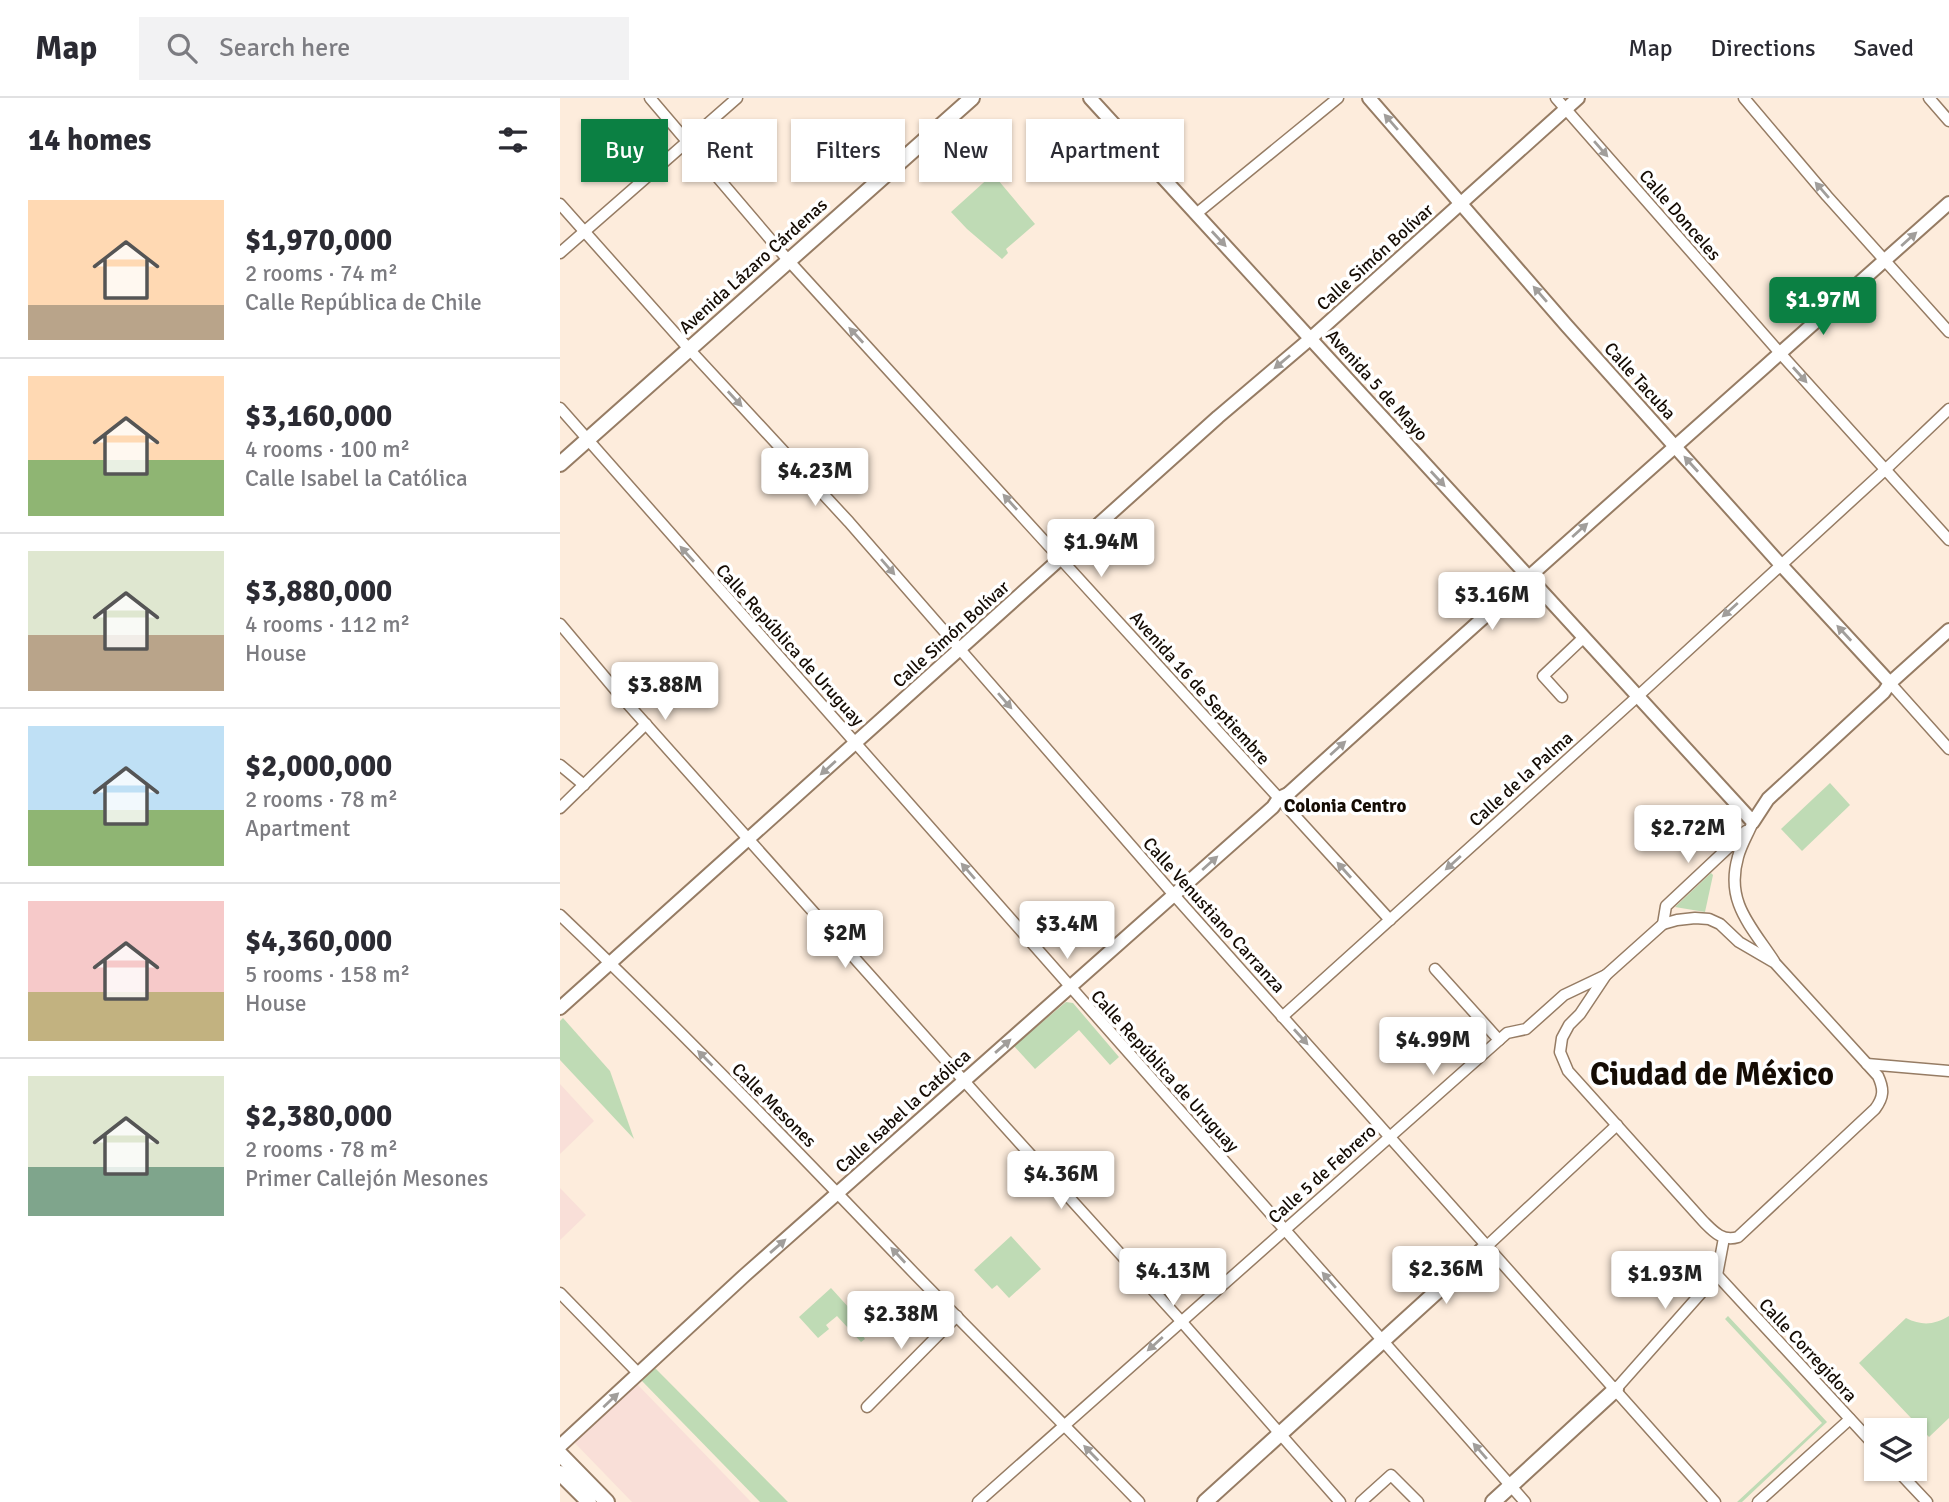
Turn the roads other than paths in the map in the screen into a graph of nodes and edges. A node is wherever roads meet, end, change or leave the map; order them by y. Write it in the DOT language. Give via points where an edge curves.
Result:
graph roads {
  1 [pos="650,98"];
  2 [pos="737,98"];
  3 [pos="1090,98"];
  4 [pos="1338,98"];
  5 [pos="1369,98"];
  6 [pos="1556,98"];
  7 [pos="1578,98"];
  8 [pos="1744,98"];
  9 [pos="1929,98"];
  10 [pos="966,100"];
  11 [pos="1565,109"];
  12 [pos="713,119"];
  13 [pos="1949,121"];
  14 [pos="682,136"];
  15 [pos="682,146"];
  16 [pos="721,182"];
  17 [pos="1462,203"];
  18 [pos="1949,203"];
  19 [pos="560,204"];
  20 [pos="1196,214"];
  21 [pos="584,231"];
  22 [pos="560,253"];
  23 [pos="788,260"];
  24 [pos="1885,260"];
  25 [pos="1949,332"];
  26 [pos="1310,339"];
  27 [pos="688,349"];
  28 [pos="1780,353"];
  29 [pos="560,408"];
  30 [pos="1949,409"];
  31 [pos="587,440"];
  32 [pos="1674,446"];
  33 [pos="560,464"];
  34 [pos="1886,469"];
  35 [pos="1949,540"];
  36 [pos="1061,558"];
  37 [pos="1781,565"];
  38 [pos="1528,577"];
  39 [pos="560,624"];
  40 [pos="1949,630"];
  41 [pos="1584,638"];
  42 [pos="960,649"];
  43 [pos="1890,683"];
  44 [pos="1638,696"];
  45 [pos="1562,697"];
  46 [pos="646,724"];
  47 [pos="856,743"];
  48 [pos="1949,748"];
  49 [pos="560,765"];
  50 [pos="584,785"];
  51 [pos="1280,800"];
  52 [pos="560,808"];
  53 [pos="1753,822"];
  54 [pos="749,839"];
  55 [pos="1174,895"];
  56 [pos="560,915"];
  57 [pos="1390,920"];
  58 [pos="1664,924"];
  59 [pos="611,963"];
  60 [pos="1775,963"];
  61 [pos="1435,969"];
  62 [pos="1606,975"];
  63 [pos="1070,987"];
  64 [pos="560,1008"];
  65 [pos="1282,1017"];
  66 [pos="1499,1040"];
  67 [pos="1867,1064"];
  68 [pos="1949,1071"];
  69 [pos="964,1081"];
  70 [pos="1618,1125"];
  71 [pos="1389,1136"];
  72 [pos="838,1192"];
  73 [pos="1284,1229"];
  74 [pos="1724,1238"];
  75 [pos="1487,1246"];
  76 [pos="1717,1275"];
  77 [pos="560,1293"];
  78 [pos="957,1316"];
  79 [pos="1181,1321"];
  80 [pos="1382,1340"];
  81 [pos="639,1374"];
  82 [pos="1616,1389"];
  83 [pos="867,1407"];
  84 [pos="1850,1419"];
  85 [pos="1065,1424"];
  86 [pos="1280,1433"];
  87 [pos="1864,1434"];
  88 [pos="560,1446"];
  89 [pos="560,1454"];
  90 [pos="560,1473"];
  91 [pos="1907,1481"];
  92 [pos="1511,1486"];
  93 [pos="589,1502"];
  94 [pos="607,1502"];
  95 [pos="978,1502"];
  96 [pos="1139,1502"];
  97 [pos="1205,1502"];
  98 [pos="1340,1502"];
  99 [pos="1361,1502"];
  100 [pos="1418,1502"];
  101 [pos="1493,1502"];
  102 [pos="1525,1502"];
  103 [pos="1714,1502"];
  104 [pos="1758,1502"];
  105 [pos="1927,1502"];
  1 -- 14 [label="street, Avenida 16 de Septiembre"];
  2 -- 12 [label="street"];
  3 -- 20 [label="street, Avenida 5 de Mayo"];
  4 -- 20 [label="street"];
  17 -- 5 [label="street, Calle Tacuba, one-way"];
  6 -- 11 [label="street, Calle Donceles"];
  7 -- 11 [label="street, Calle Simón Bolívar"];
  24 -- 8 [label="street, one-way"];
  9 -- 13 [label="street"];
  10 -- 23 [label="main road, Avenida Lázaro Cárdenas"];
  11 -- 17 [label="street, Calle Simón Bolívar"];
  11 -- 28 [label="street, Calle Donceles, one-way"];
  15 -- 21 [label="street"];
  16 -- 23 [label="street, Avenida 16 de Septiembre"];
  17 -- 26 [label="street, Calle Simón Bolívar"];
  32 -- 17 [label="street, Calle Tacuba, one-way"];
  24 -- 18 [label="street, Calle Isabel la Católica, one-way"];
  19 -- 21 [label="street, Calle Venustiano Carranza"];
  20 -- 26 [label="street, Avenida 5 de Mayo, one-way"];
  21 -- 22 [label="street"];
  21 -- 27 [label="street, Calle Venustiano Carranza"];
  23 -- 27 [label="main road, Avenida Lázaro Cárdenas"];
  36 -- 23 [label="street, Avenida 16 de Septiembre, one-way"];
  24 -- 25 [label="street"];
  24 -- 28 [label="street, Calle Isabel la Católica"];
  26 -- 36 [label="street, Calle Simón Bolívar, one-way" via="1217,416"];
  26 -- 38 [label="street, Avenida 5 de Mayo, one-way"];
  27 -- 31 [label="main road, Avenida Lázaro Cárdenas"];
  27 -- 42 [label="street, Calle Venustiano Carranza, one-way"];
  28 -- 32 [label="street, Calle Isabel la Católica"];
  28 -- 34 [label="street, Calle Donceles, one-way"];
  29 -- 31 [label="street, Calle República de Uruguay"];
  30 -- 34 [label="street, Calle de la Palma"];
  31 -- 33 [label="main road, Avenida Lázaro Cárdenas"];
  47 -- 31 [label="street, Calle República de Uruguay, one-way"];
  37 -- 32 [label="street, Calle Tacuba, one-way"];
  38 -- 32 [label="street, Calle Isabel la Católica, one-way"];
  34 -- 35 [label="street, Calle Donceles"];
  34 -- 37 [label="street, Calle de la Palma"];
  36 -- 42 [label="street, Calle Simón Bolívar"];
  36 -- 51 [label="street, Avenida 16 de Septiembre"];
  43 -- 37 [label="street, Calle Tacuba, one-way"];
  37 -- 44 [label="street, Calle de la Palma, one-way"];
  38 -- 41 [label="street, Avenida 5 de Mayo"];
  51 -- 38 [label="street, Calle Isabel la Católica, one-way"];
  39 -- 46 [label="street"];
  40 -- 43 [label="street"];
  41 -- 44 [label="street, Avenida 5 de Mayo"];
  41 -- 45 [label="street" via="1543,676"];
  42 -- 47 [label="street, Calle Simón Bolívar"];
  42 -- 55 [label="street, Calle Venustiano Carranza, one-way"];
  43 -- 48 [label="street"];
  43 -- 53 [label="street" via="1768,799"];
  44 -- 53 [label="street, Avenida 5 de Mayo"];
  44 -- 57 [label="street, Calle de la Palma, one-way"];
  46 -- 50 [label="street"];
  46 -- 54 [label="street"];
  47 -- 54 [label="street, Calle Simón Bolívar, one-way"];
  63 -- 47 [label="street, Calle República de Uruguay, one-way"];
  49 -- 50 [label="street"];
  50 -- 52 [label="street"];
  55 -- 51 [label="street, Calle Isabel la Católica, one-way"];
  57 -- 51 [label="street, Avenida 16 de Septiembre, one-way"];
  53 -- 58 [label="street" via="1666,906"];
  53 -- 60 [label="street" via="1735,868 1735,896 1742,915"];
  54 -- 59 [label="street, Calle Simón Bolívar"];
  54 -- 69 [label="street"];
  55 -- 63 [label="street, Calle Isabel la Católica"];
  55 -- 65 [label="street, Calle Venustiano Carranza"];
  56 -- 59 [label="street, Calle Mesones"];
  57 -- 65 [label="street, Calle de la Palma"];
  58 -- 60 [label="street" via="1695,918 1714,921"];
  58 -- 62 [label="street"];
  59 -- 64 [label="street, Calle Simón Bolívar"];
  72 -- 59 [label="street, Calle Mesones, one-way"];
  60 -- 67 [label="street"];
  61 -- 66 [label="street"];
  62 -- 66 [label="street, Calle 5 de Febrero" via="1564,995 1526,1029 1507,1032"];
  62 -- 70 [label="street" via="1569,1025 1560,1052 1568,1071"];
  69 -- 63 [label="street, Calle Isabel la Católica, one-way"];
  63 -- 73 [label="street, Calle República de Uruguay"];
  65 -- 71 [label="street, Calle Venustiano Carranza, one-way"];
  66 -- 71 [label="street, Calle 5 de Febrero"];
  67 -- 68 [label="street"];
  67 -- 74 [label="street" via="1882,1085 1881,1101 1875,1109 1738,1237"];
  69 -- 72 [label="street, Calle Isabel la Católica"];
  69 -- 79 [label="street"];
  70 -- 74 [label="street" via="1703,1221"];
  70 -- 75 [label="street"];
  71 -- 73 [label="street, Calle 5 de Febrero"];
  71 -- 75 [label="street, Calle Venustiano Carranza"];
  78 -- 72 [label="street, Calle Mesones, one-way"];
  81 -- 72 [label="street, Calle Isabel la Católica, one-way"];
  73 -- 79 [label="street, Calle 5 de Febrero"];
  80 -- 73 [label="street, Calle República de Uruguay, one-way"];
  74 -- 76 [label="street"];
  75 -- 80 [label="main road"];
  75 -- 82 [label="street, Calle Venustiano Carranza"];
  76 -- 82 [label="street"];
  76 -- 84 [label="street, Calle Corregidora"];
  77 -- 81 [label="street"];
  78 -- 83 [label="street"];
  78 -- 85 [label="street, Calle Mesones"];
  79 -- 85 [label="street, Calle 5 de Febrero, one-way"];
  79 -- 86 [label="street"];
  80 -- 86 [label="main road"];
  92 -- 80 [label="street, Calle República de Uruguay, one-way"];
  88 -- 81 [label="street, Calle Isabel la Católica, one-way"];
  82 -- 92 [label="main road"];
  82 -- 103 [label="street, Calle Venustiano Carranza"];
  84 -- 87 [label="street, Calle Corregidora"];
  84 -- 104 [label="street"];
  85 -- 95 [label="street, Calle 5 de Febrero"];
  96 -- 85 [label="street, Calle Mesones, one-way"];
  86 -- 97 [label="main road"];
  86 -- 98 [label="street"];
  89 -- 94 [label="main road"];
  90 -- 93 [label="main road"];
  91 -- 105 [label="street"];
  92 -- 101 [label="main road"];
  92 -- 102 [label="street, Calle República de Uruguay"];
  99 -- 100 [label="street" via="1391,1475"];
}
